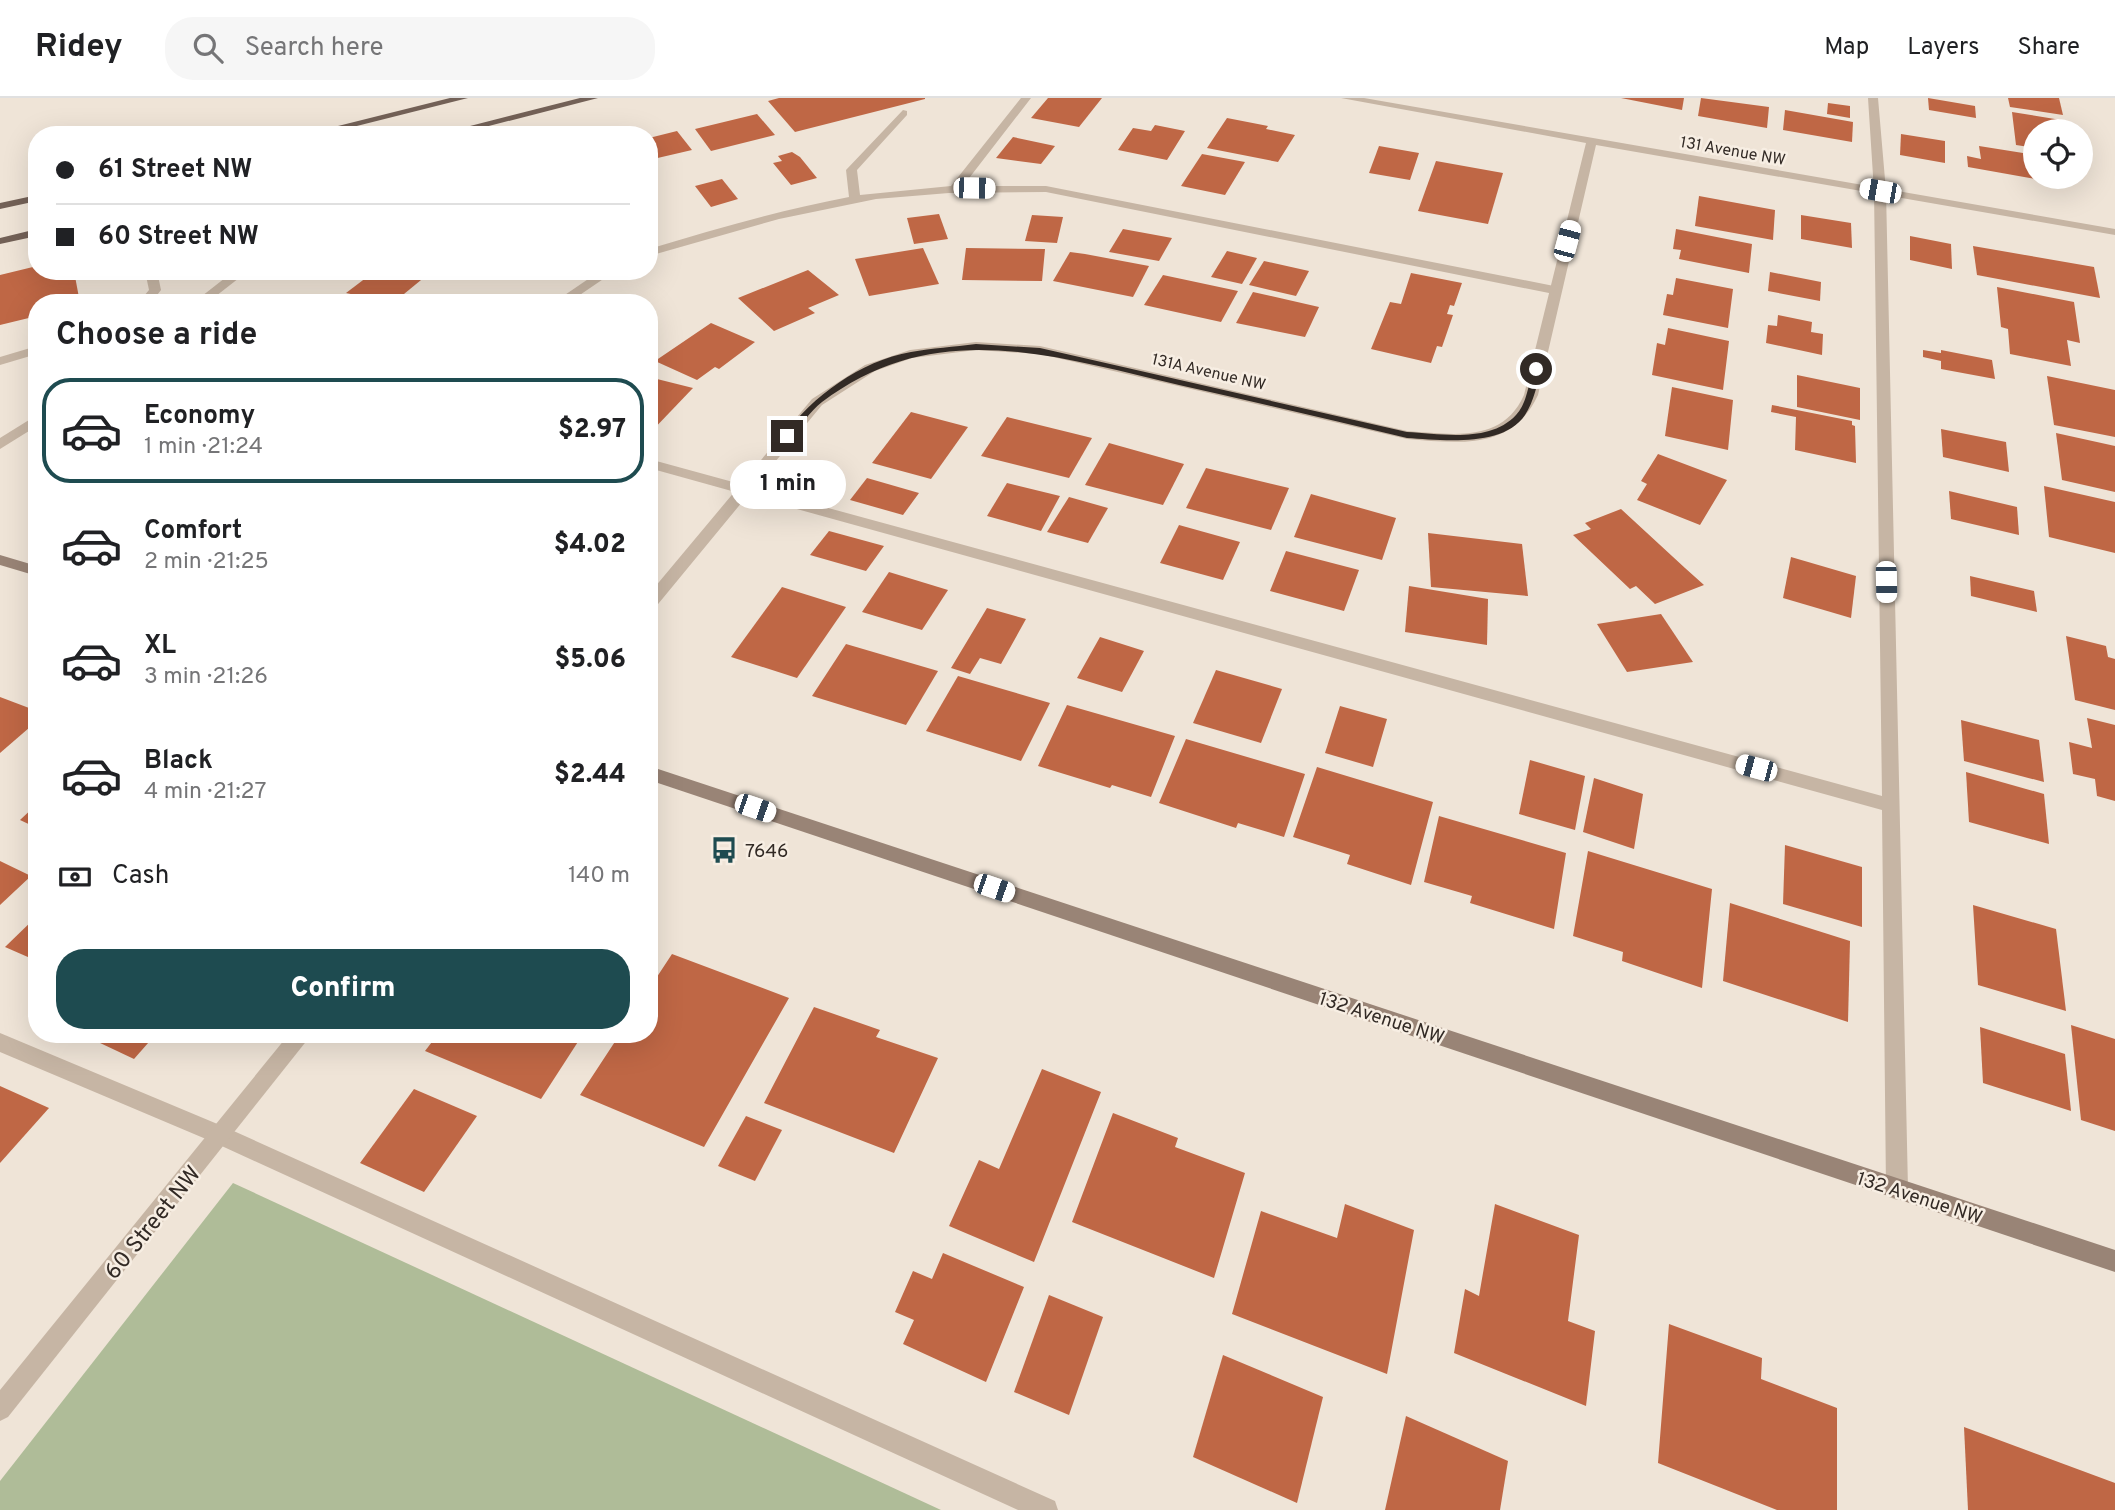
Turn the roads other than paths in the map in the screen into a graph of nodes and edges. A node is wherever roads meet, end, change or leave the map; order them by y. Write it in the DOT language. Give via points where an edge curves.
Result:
graph roads {
  1 [pos="463,98"];
  2 [pos="593,98"];
  3 [pos="1026,98"];
  4 [pos="1346,98"];
  5 [pos="1873,98"];
  6 [pos="903,113"];
  7 [pos="345,126"];
  8 [pos="477,126"];
  9 [pos="1592,141"];
  10 [pos="954,190"];
  11 [pos="1880,191"];
  12 [pos="855,199"];
  13 [pos="28,200"];
  14 [pos="0,206"];
  15 [pos="2115,232"];
  16 [pos="28,234"];
  17 [pos="0,241"];
  18 [pos="658,250"];
  19 [pos="230,280"];
  20 [pos="595,280"];
  21 [pos="1554,290"];
  22 [pos="211,294"];
  23 [pos="573,294"];
  24 [pos="28,353"];
  25 [pos="0,361"];
  26 [pos="28,425"];
  27 [pos="0,444"];
  28 [pos="658,465"];
  29 [pos="743,488"];
  30 [pos="0,560"];
  31 [pos="28,568"];
  32 [pos="658,594"];
  33 [pos="658,776"];
  34 [pos="1890,805"];
  35 [pos="0,1042"];
  36 [pos="295,1043"];
  37 [pos="220,1135"];
  38 [pos="1897,1189"];
  39 [pos="2115,1261"];
  40 [pos="0,1409"];
  41 [pos="1046,1510"];
  1 -- 7 [label="main road"];
  2 -- 8 [label="main road"];
  3 -- 10 [label="street"];
  4 -- 9 [label="street, 131 Avenue NW"];
  5 -- 11 [label="street"];
  6 -- 12 [label="street" via="850,170"];
  9 -- 11 [label="street, 131 Avenue NW"];
  9 -- 21 [label="street"];
  10 -- 12 [label="street"];
  10 -- 21 [label="street" via="1046,189"];
  11 -- 15 [label="street, 131 Avenue NW"];
  11 -- 34 [label="street"];
  12 -- 18 [label="street" via="771,216"];
  13 -- 14 [label="main road"];
  16 -- 17 [label="main road"];
  19 -- 22 [label="street"];
  20 -- 23 [label="street"];
  21 -- 29 [label="street, 131A Avenue NW" via="1531,395 1520,416 1499,431 1460,438 1407,435 1040,350 976,346 910,355 870,368 817,402"];
  24 -- 25 [label="street"];
  26 -- 27 [label="street"];
  28 -- 29 [label="street"];
  29 -- 32 [label="street"];
  29 -- 34 [label="street"];
  30 -- 31 [label="street"];
  33 -- 38 [label="street, 132 Avenue NW"];
  34 -- 38 [label="street"];
  35 -- 37 [label="street"];
  36 -- 37 [label="street, 60 Street NW"];
  37 -- 40 [label="street, 60 Street NW"];
  37 -- 41 [label="street"];
  38 -- 39 [label="street, 132 Avenue NW"];
}
